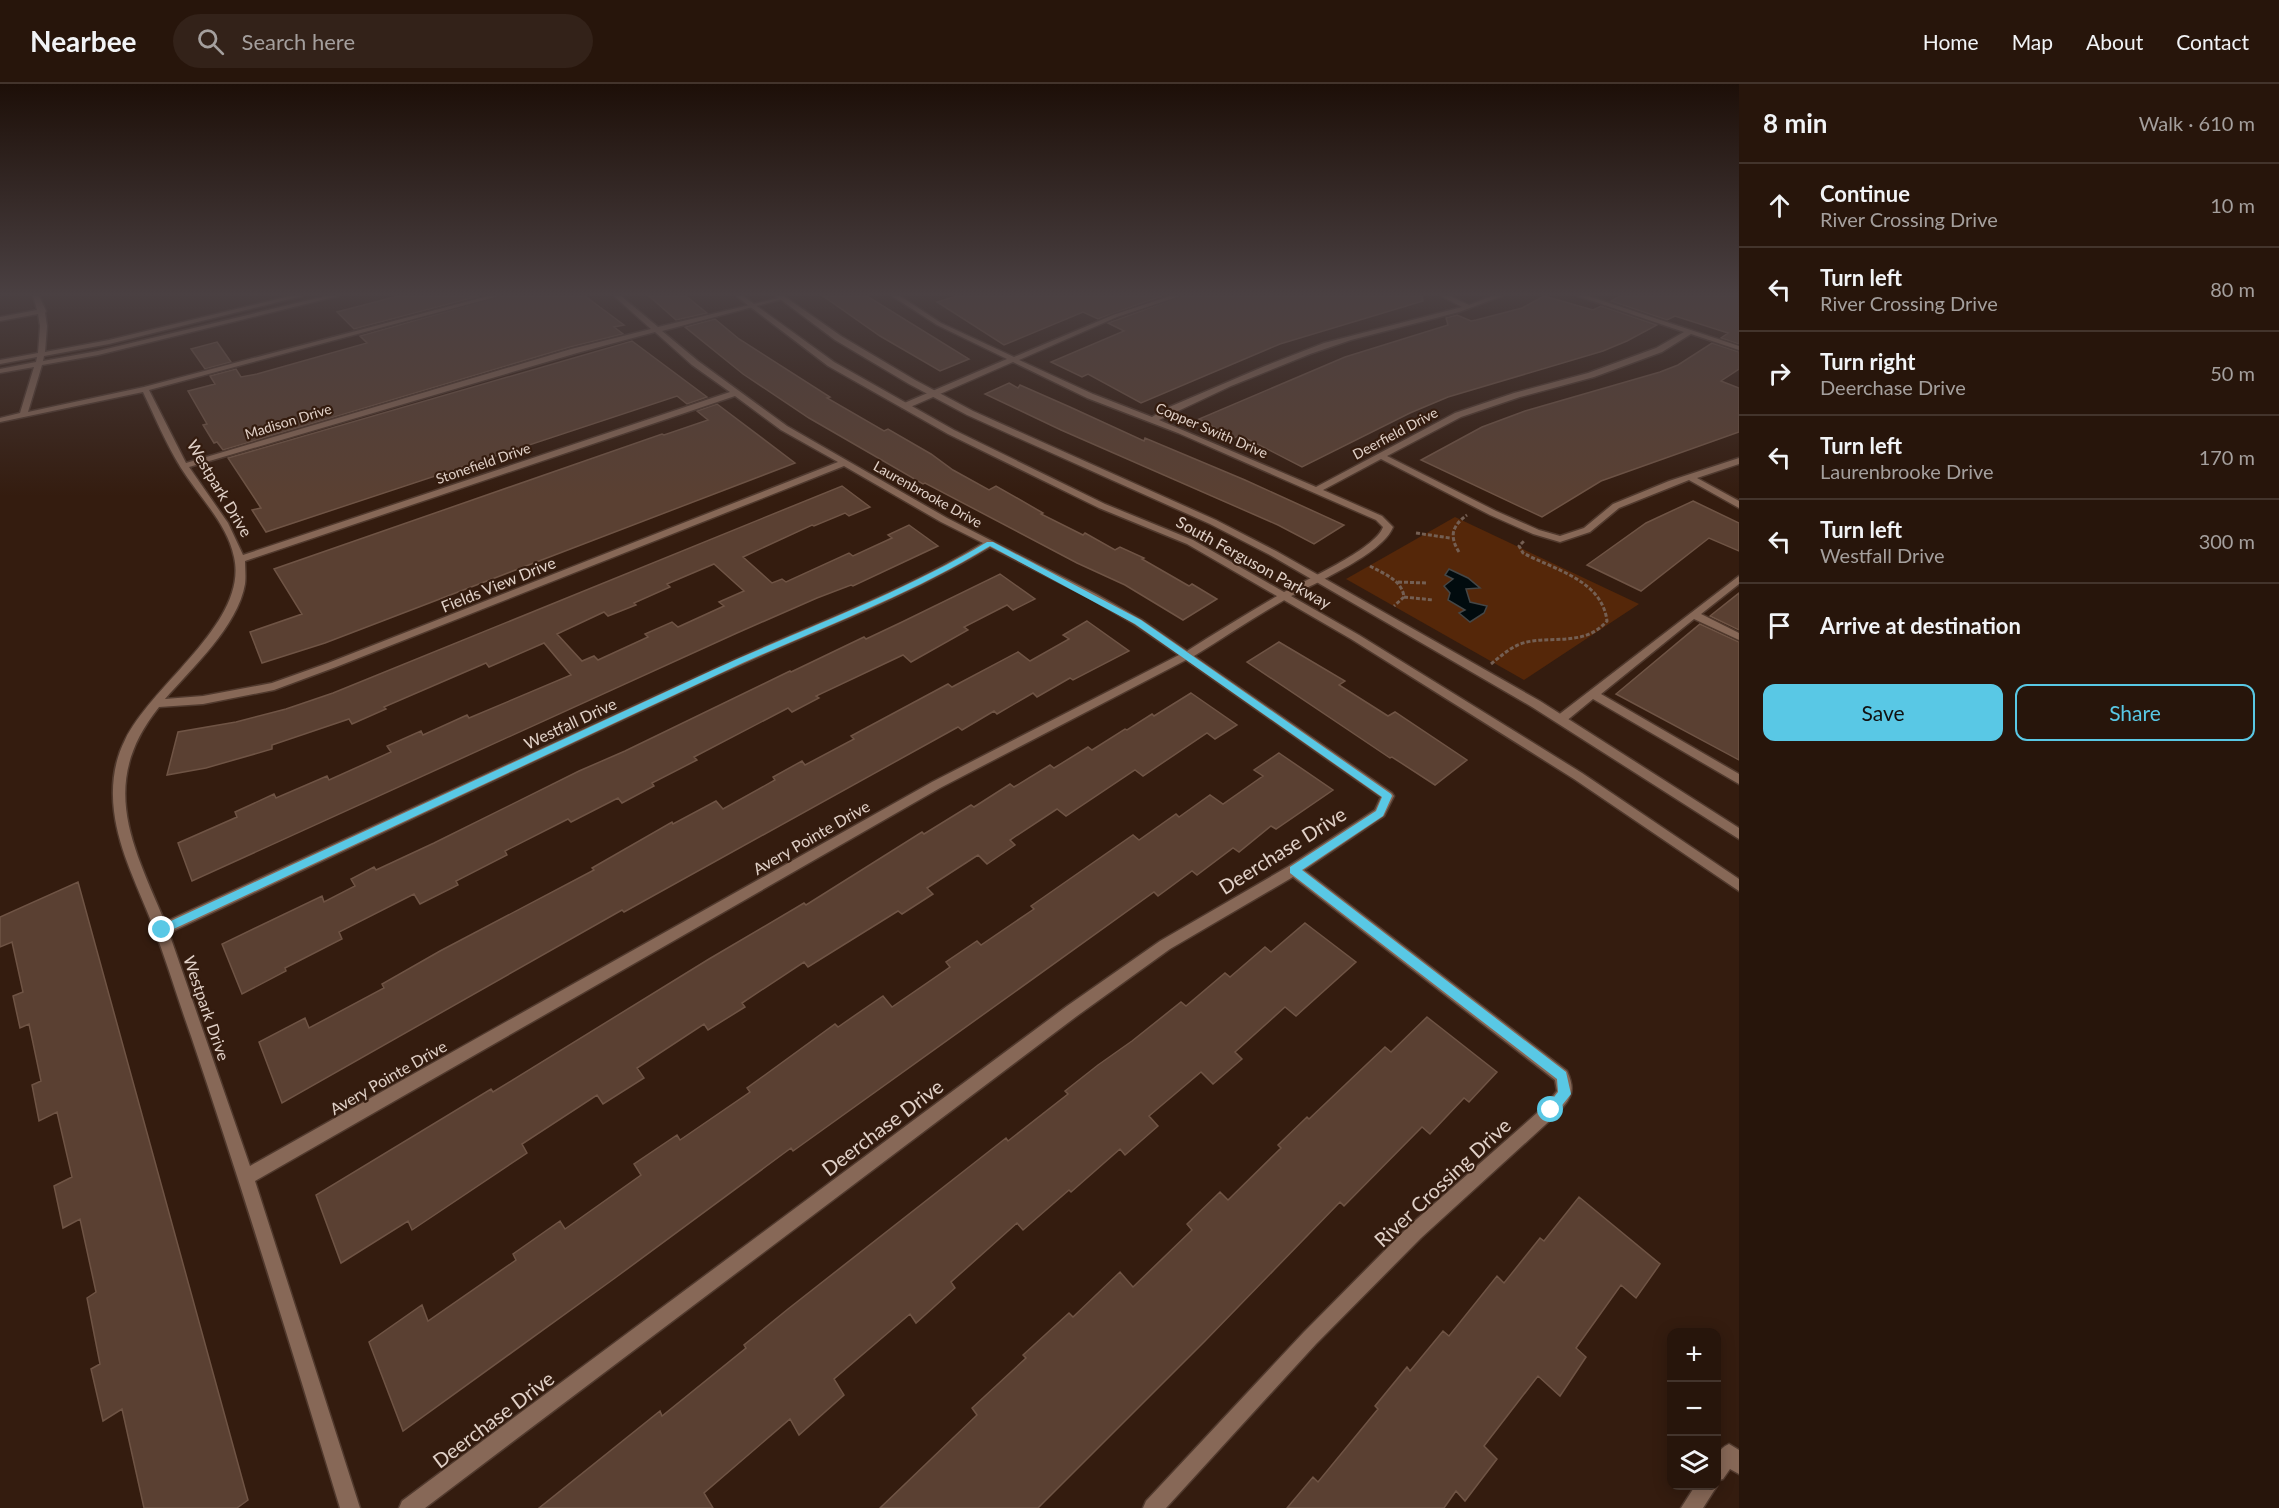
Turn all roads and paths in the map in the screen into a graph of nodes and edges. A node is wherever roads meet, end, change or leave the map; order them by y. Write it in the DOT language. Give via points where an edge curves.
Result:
graph roads {
  1 [pos="51,362"];
  2 [pos="245,362"];
  3 [pos="540,362"];
  4 [pos="697,362"];
  5 [pos="829,362"];
  6 [pos="880,362"];
  7 [pos="1008,362"];
  8 [pos="1019,362"];
  9 [pos="1284,362"];
  10 [pos="1626,362"];
  11 [pos="39,365"];
  12 [pos="0,371"];
  13 [pos="145,389"];
  14 [pos="735,393"];
  15 [pos="934,394"];
  16 [pos="905,406"];
  17 [pos="23,416"];
  18 [pos="0,420"];
  19 [pos="1152,420"];
  20 [pos="1381,456"];
  21 [pos="1739,461"];
  22 [pos="844,463"];
  23 [pos="184,466"];
  24 [pos="1690,477"];
  25 [pos="1317,489"];
  26 [pos="1739,506"];
  27 [pos="1474,510"];
  28 [pos="1388,527"];
  29 [pos="1416,533"];
  30 [pos="1530,537"];
  31 [pos="1450,538"];
  32 [pos="990,543"];
  33 [pos="1459,552"];
  34 [pos="240,559"];
  35 [pos="1370,566"];
  36 [pos="1317,578"];
  37 [pos="1739,579"];
  38 [pos="1397,582"];
  39 [pos="1426,583"];
  40 [pos="1284,596"];
  41 [pos="1404,597"];
  42 [pos="1433,600"];
  43 [pos="1393,607"];
  44 [pos="1694,615"];
  45 [pos="1739,637"];
  46 [pos="1188,655"];
  47 [pos="1491,664"];
  48 [pos="1593,694"];
  49 [pos="155,703"];
  50 [pos="1561,719"];
  51 [pos="1739,780"];
  52 [pos="1388,796"];
  53 [pos="1739,834"];
  54 [pos="1294,870"];
  55 [pos="1739,886"];
  56 [pos="162,930"];
  57 [pos="247,1176"];
  58 [pos="1739,1464"];
  59 [pos="1721,1465"];
  60 [pos="1704,1490"];
  61 [pos="350,1508"];
  62 [pos="409,1508"];
  63 [pos="1153,1508"];
  64 [pos="1691,1508"];
  1 -- 11 [label="street"];
  2 -- 13 [label="street"];
  3 -- 23 [label="street, Madison Drive"];
  4 -- 14 [label="street, Laurenbrooke Drive"];
  5 -- 16 [label="street, South Ferguson Parkway"];
  6 -- 15 [label="street, South Ferguson Parkway"];
  7 -- 15 [label="street"];
  8 -- 19 [label="street, Copper Swith Drive"];
  9 -- 19 [label="street"];
  10 -- 20 [label="street, Deerfield Drive" via="1458,415"];
  11 -- 12 [label="street"];
  11 -- 17 [label="street"];
  13 -- 17 [label="street"];
  13 -- 23 [label="street, Westpark Drive"];
  14 -- 22 [label="street, Laurenbrooke Drive"];
  14 -- 34 [label="street, Stonefield Drive"];
  15 -- 16 [label="street"];
  15 -- 36 [label="street, South Ferguson Parkway" via="1048,450 1213,522"];
  16 -- 40 [label="street, South Ferguson Parkway" via="1102,506 1190,542"];
  17 -- 18 [label="street"];
  19 -- 25 [label="street, Copper Swith Drive"];
  20 -- 24 [label="street" via="1493,513 1560,538 1587,530 1616,506"];
  20 -- 25 [label="street, Deerfield Drive"];
  21 -- 24 [label="street"];
  22 -- 32 [label="street, Laurenbrooke Drive"];
  22 -- 49 [label="street, Fields View Drive" via="284,682 203,700"];
  23 -- 34 [label="street, Westpark Drive" via="217,513"];
  24 -- 26 [label="street"];
  25 -- 28 [label="street, Copper Swith Drive" via="1379,518"];
  27 -- 31 [label="path" via="1452,526"];
  28 -- 36 [label="street, Avery Pointe Drive" via="1385,535 1356,557"];
  29 -- 31 [label="path"];
  30 -- 47 [label="path" via="1519,546 1523,553 1585,584 1604,606 1607,621 1599,632 1587,637 1516,646"];
  31 -- 33 [label="path"];
  32 -- 46 [label="street, Laurenbrooke Drive" via="1093,596"];
  32 -- 56 [label="street, Westfall Drive" via="892,595 770,647"];
  34 -- 49 [label="street, Westpark Drive" via="241,580 227,615"];
  35 -- 38 [label="path"];
  36 -- 40 [label="street, Avery Pointe Drive"];
  36 -- 50 [label="street, South Ferguson Parkway"];
  37 -- 44 [label="street"];
  38 -- 39 [label="path"];
  38 -- 41 [label="path"];
  40 -- 46 [label="street, Avery Pointe Drive"];
  40 -- 55 [label="street, South Ferguson Parkway" via="1578,776"];
  41 -- 42 [label="path"];
  41 -- 43 [label="path"];
  44 -- 45 [label="street"];
  44 -- 48 [label="street"];
  46 -- 52 [label="street, Laurenbrooke Drive"];
  46 -- 57 [label="street, Avery Pointe Drive" via="936,785"];
  48 -- 50 [label="street"];
  48 -- 51 [label="street"];
  49 -- 56 [label="street, Westpark Drive" via="131,739 118,789 125,838"];
  50 -- 53 [label="street, South Ferguson Parkway"];
  52 -- 54 [label="street, Deerchase Drive" via="1380,813"];
  54 -- 62 [label="street, Deerchase Drive" via="1165,945 1072,1011"];
  54 -- 63 [label="street, River Crossing Drive" via="1562,1076 1565,1094 1415,1232 1310,1338"];
  56 -- 57 [label="street, Westpark Drive"];
  57 -- 61 [label="street, Westpark Drive"];
  58 -- 59 [label="street" via="1729,1454"];
  60 -- 64 [label="street"];
}
